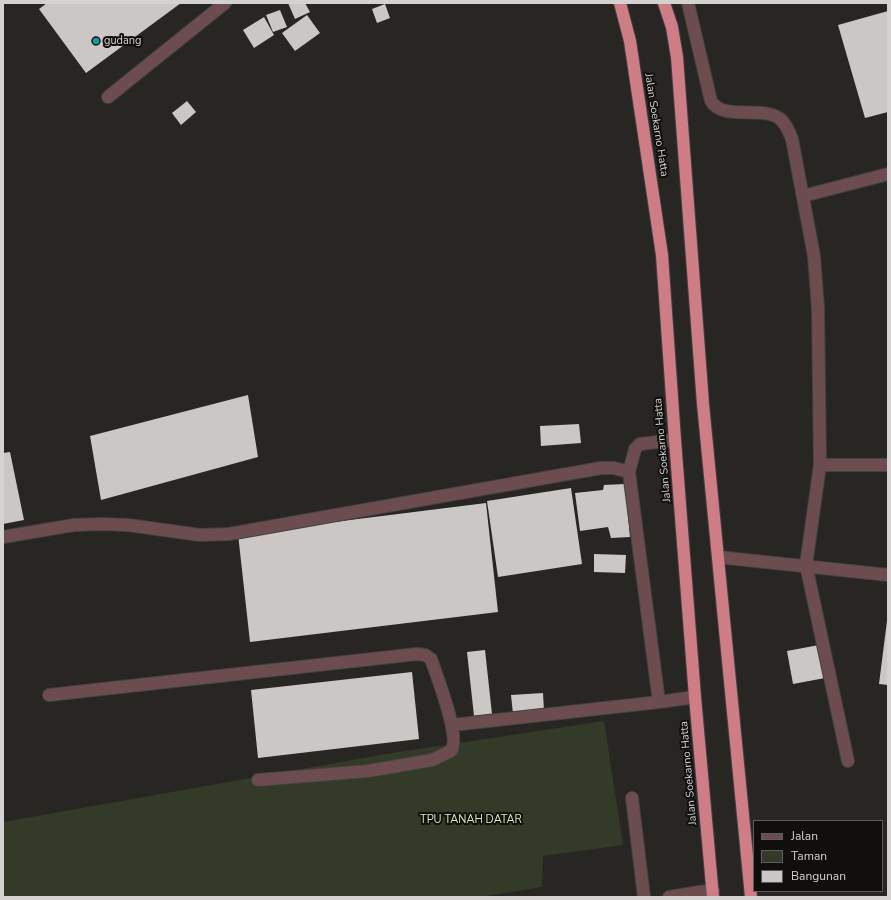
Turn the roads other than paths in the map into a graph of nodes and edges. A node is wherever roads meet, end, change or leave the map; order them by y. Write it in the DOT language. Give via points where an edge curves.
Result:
graph roads {
  1 [pos="225,3"];
  2 [pos="620,3"];
  3 [pos="665,3"];
  4 [pos="688,3"];
  5 [pos="108,97"];
  6 [pos="888,174"];
  7 [pos="802,196"];
  8 [pos="675,440"];
  9 [pos="820,465"];
  10 [pos="888,465"];
  11 [pos="629,472"];
  12 [pos="3,537"];
  13 [pos="718,557"];
  14 [pos="806,566"];
  15 [pos="888,574"];
  16 [pos="50,695"];
  17 [pos="695,697"];
  18 [pos="659,702"];
  19 [pos="452,725"];
  20 [pos="848,761"];
  21 [pos="258,780"];
  22 [pos="632,798"];
  23 [pos="713,894"];
  24 [pos="644,897"];
  25 [pos="669,897"];
  26 [pos="750,897"];
  1 -- 5 [label="lane"];
  2 -- 8 [label="highway, Jalan Soekarno Hatta" via="630,41 662,255"];
  3 -- 13 [label="highway, Jalan Soekarno Hatta" via="677,57 703,404"];
  4 -- 7 [label="lane" via="711,101 714,106 726,110 770,114 779,118 792,139"];
  6 -- 7 [label="lane"];
  7 -- 9 [label="lane" via="814,256 818,309"];
  8 -- 11 [label="lane" via="637,446"];
  8 -- 17 [label="highway, Jalan Soekarno Hatta"];
  9 -- 10 [label="lane"];
  9 -- 14 [label="lane"];
  11 -- 12 [label="lane" via="600,468 229,534 200,535 102,524 74,525"];
  11 -- 18 [label="lane"];
  13 -- 14 [label="lane"];
  13 -- 26 [label="highway, Jalan Soekarno Hatta"];
  14 -- 15 [label="lane"];
  14 -- 20 [label="lane"];
  16 -- 19 [label="lane" via="417,654 432,659"];
  17 -- 18 [label="lane"];
  17 -- 23 [label="highway, Jalan Soekarno Hatta"];
  18 -- 19 [label="lane"];
  19 -- 21 [label="lane" via="453,750 432,760 368,770"];
  22 -- 24 [label="lane"];
  23 -- 25 [label="lane"];
}
